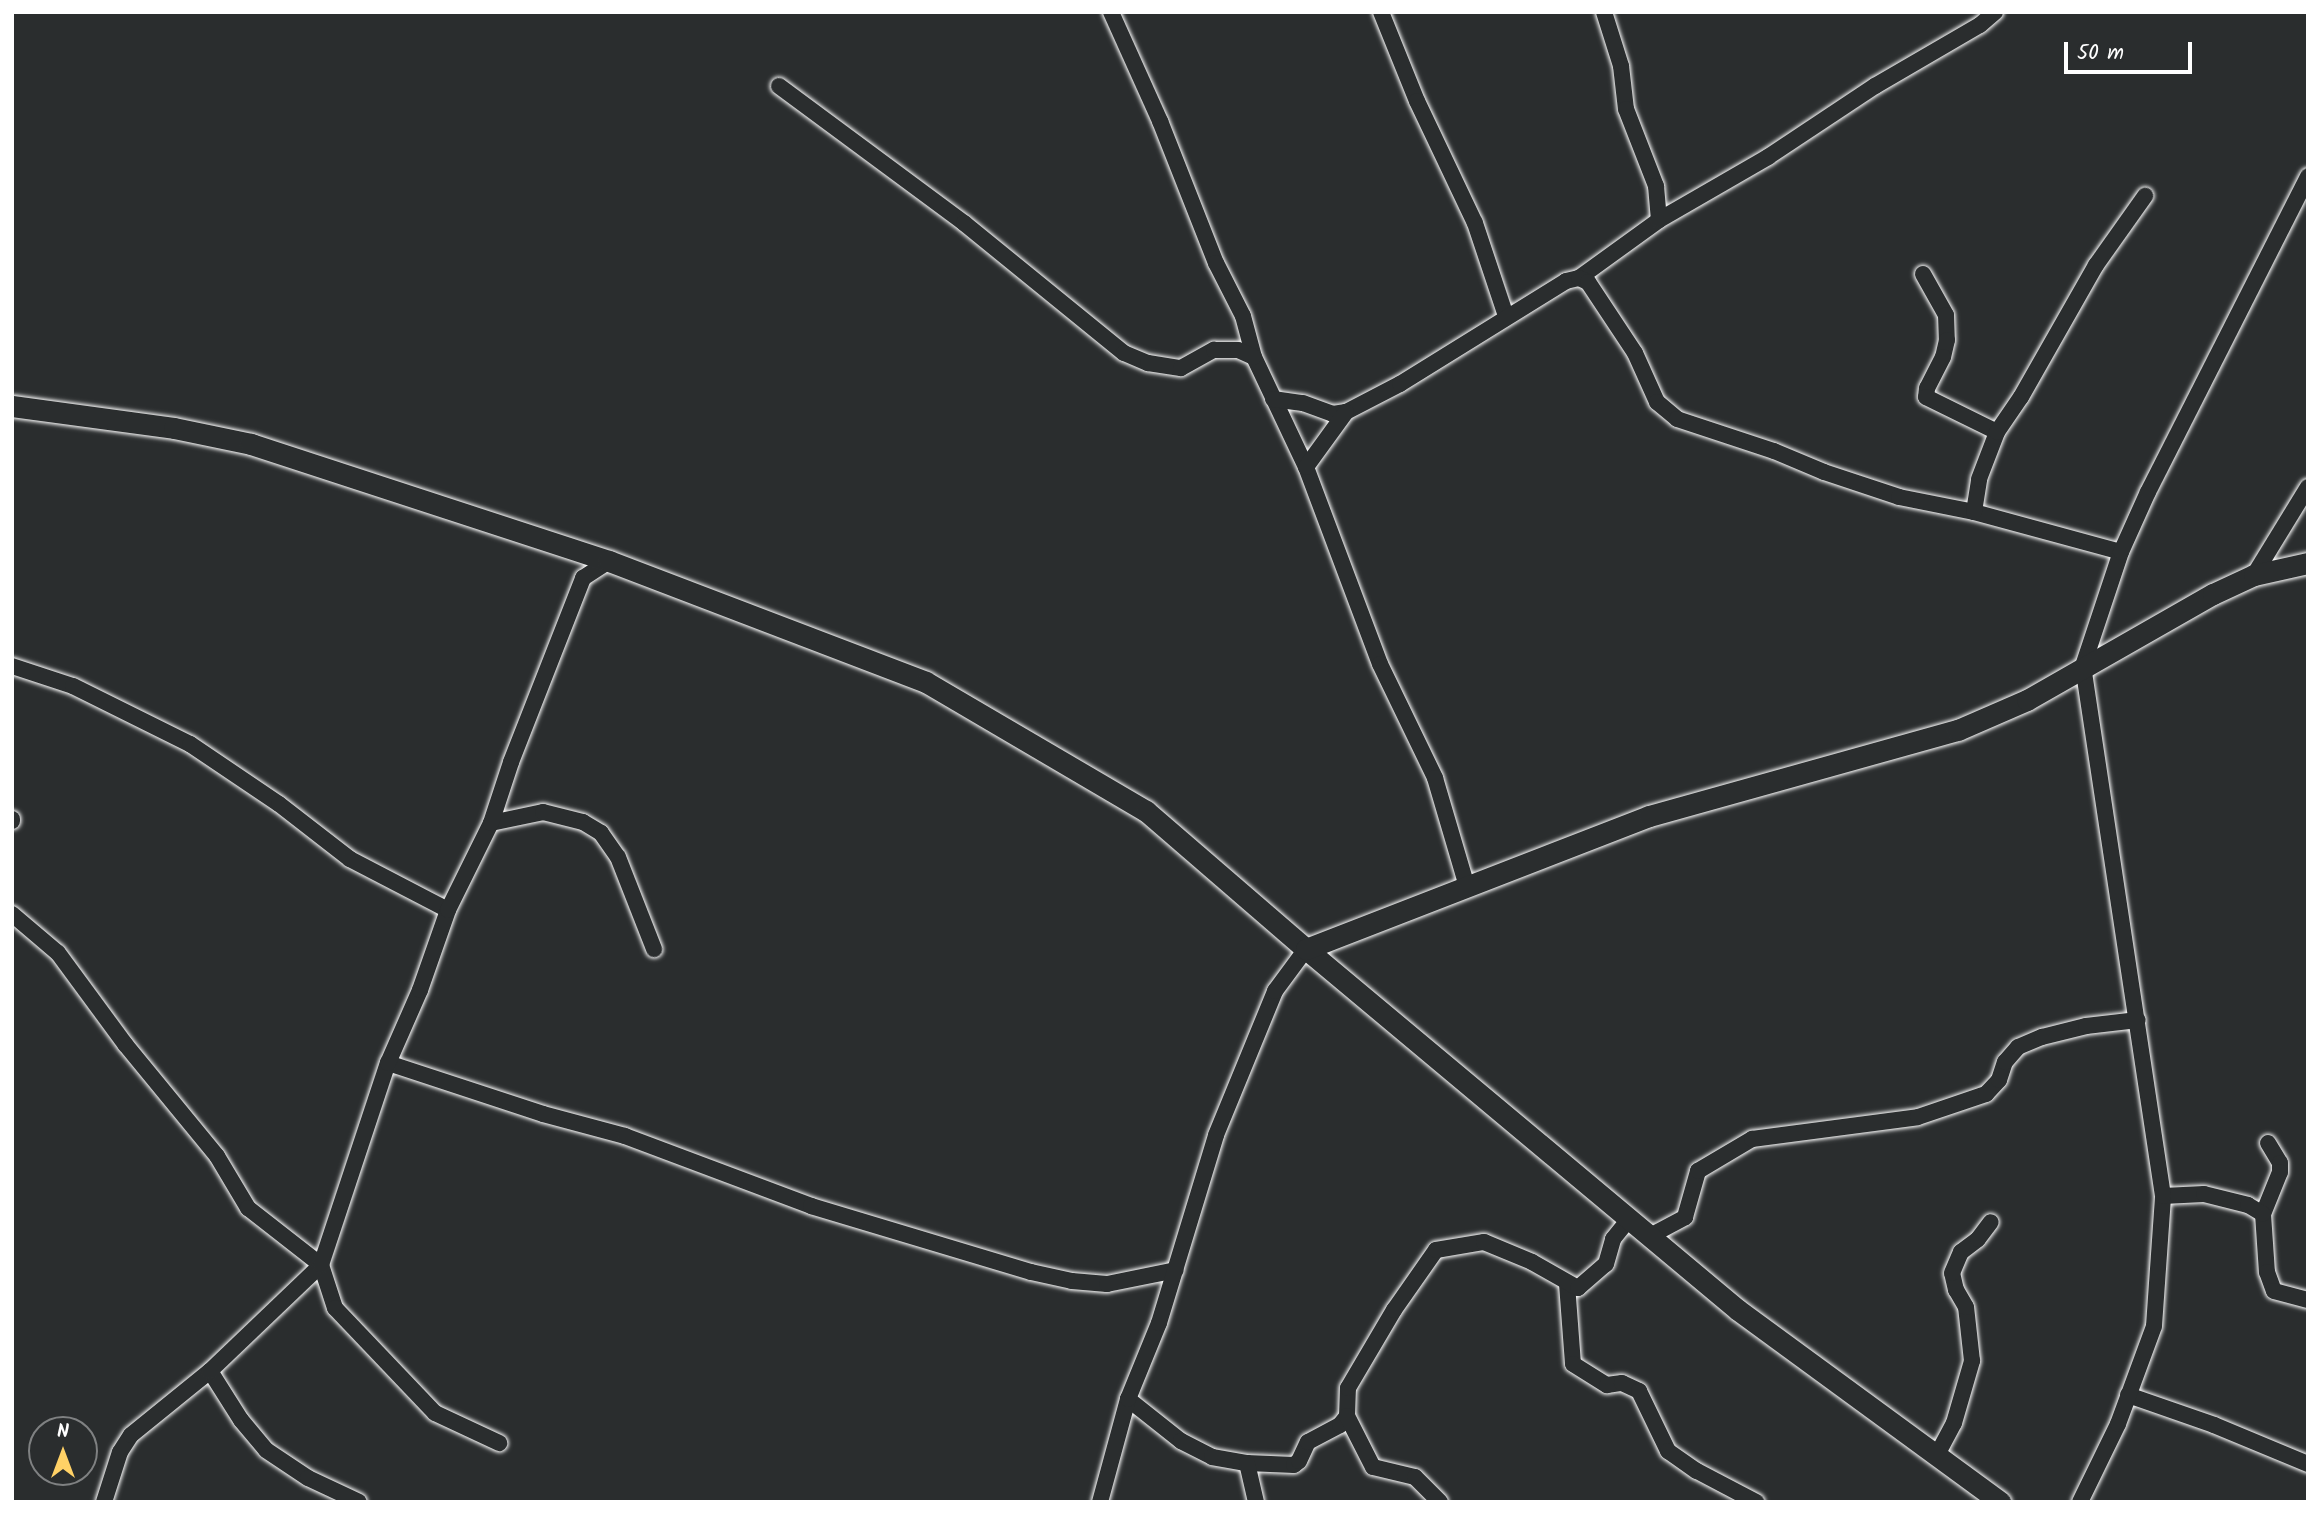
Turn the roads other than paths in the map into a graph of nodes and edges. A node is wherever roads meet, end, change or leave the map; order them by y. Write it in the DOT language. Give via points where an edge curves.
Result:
graph roads {
  1 [pos="1111,12"];
  2 [pos="1381,12"];
  3 [pos="1604,12"];
  4 [pos="1995,12"];
  5 [pos="779,86"];
  6 [pos="2308,176"];
  7 [pos="2145,196"];
  8 [pos="1659,220"];
  9 [pos="1923,274"];
  10 [pos="1579,278"];
  11 [pos="1506,316"];
  12 [pos="1254,357"];
  13 [pos="1273,399"];
  14 [pos="12,406"];
  15 [pos="1346,412"];
  16 [pos="1997,432"];
  17 [pos="1306,467"];
  18 [pos="2308,487"];
  19 [pos="1975,512"];
  20 [pos="2121,552"];
  21 [pos="609,561"];
  22 [pos="2308,563"];
  23 [pos="2254,575"];
  24 [pos="12,666"];
  25 [pos="2083,666"];
  26 [pos="491,823"];
  27 [pos="1467,887"];
  28 [pos="448,910"];
  29 [pos="12,914"];
  30 [pos="654,948"];
  31 [pos="1306,949"];
  32 [pos="2138,1020"];
  33 [pos="388,1063"];
  34 [pos="2269,1143"];
  35 [pos="2162,1196"];
  36 [pos="2263,1214"];
  37 [pos="1629,1219"];
  38 [pos="1991,1222"];
  39 [pos="1650,1236"];
  40 [pos="320,1265"];
  41 [pos="1176,1269"];
  42 [pos="1567,1284"];
  43 [pos="2308,1300"];
  44 [pos="210,1371"];
  45 [pos="2128,1395"];
  46 [pos="1128,1399"];
  47 [pos="1347,1416"];
  48 [pos="499,1443"];
  49 [pos="1938,1453"];
  50 [pos="1247,1463"];
  51 [pos="2307,1466"];
  52 [pos="104,1502"];
  53 [pos="359,1502"];
  54 [pos="1100,1502"];
  55 [pos="1256,1502"];
  56 [pos="1440,1502"];
  57 [pos="1756,1502"];
  58 [pos="2000,1502"];
  59 [pos="2080,1502"];
  1 -- 12 [label="street" via="1242,316"];
  2 -- 11 [label="street" via="1475,223"];
  3 -- 8 [label="street" via="1621,66 1626,110 1656,186"];
  4 -- 8 [label="street" via="1768,157"];
  5 -- 12 [label="street" via="964,223 1124,353 1148,363 1181,368 1214,350 1238,350"];
  6 -- 20 [label="street"];
  7 -- 16 [label="street" via="2096,265"];
  8 -- 10 [label="street"];
  9 -- 16 [label="street" via="1946,315 1947,340 1926,397"];
  10 -- 11 [label="street"];
  10 -- 19 [label="street" via="1588,282 1635,353 1657,402 1677,419 1899,497"];
  11 -- 15 [label="street" via="1400,384"];
  12 -- 13 [label="street"];
  13 -- 15 [label="street" via="1334,414"];
  13 -- 17 [label="street"];
  14 -- 21 [label="main road" via="251,443"];
  15 -- 17 [label="street"];
  16 -- 19 [label="street" via="1979,479"];
  17 -- 27 [label="street" via="1380,664 1435,778"];
  18 -- 23 [label="street"];
  19 -- 20 [label="street"];
  20 -- 25 [label="street"];
  21 -- 26 [label="street" via="583,578"];
  21 -- 31 [label="main road" via="926,682 1146,810"];
  22 -- 23 [label="main road"];
  23 -- 25 [label="main road"];
  24 -- 28 [label="street" via="73,685 190,744 350,859"];
  25 -- 27 [label="main road" via="2027,700 1958,730 1649,816"];
  25 -- 32 [label="street"];
  26 -- 28 [label="street"];
  26 -- 30 [label="street" via="543,813 583,822 601,833 618,856"];
  27 -- 31 [label="main road"];
  28 -- 33 [label="street" via="421,990"];
  29 -- 40 [label="street" via="58,953 217,1156 248,1208"];
  31 -- 37 [label="main road"];
  31 -- 41 [label="street" via="1275,991 1216,1135"];
  32 -- 35 [label="street"];
  32 -- 39 [label="street" via="2086,1026 2018,1047 1986,1094 1918,1117 1752,1139 1698,1171 1685,1217"];
  33 -- 40 [label="street"];
  33 -- 41 [label="street" via="625,1136 811,1206 1031,1272 1107,1284"];
  34 -- 36 [label="street" via="2280,1172"];
  35 -- 36 [label="street" via="2204,1194 2248,1205"];
  35 -- 45 [label="street" via="2154,1326"];
  36 -- 43 [label="street" via="2267,1272 2274,1291"];
  37 -- 39 [label="main road"];
  37 -- 42 [label="street" via="1613,1239 1606,1264 1578,1288"];
  38 -- 49 [label="street" via="1961,1252 1952,1273 1966,1307 1972,1361 1954,1423"];
  39 -- 49 [label="main road" via="1738,1310"];
  40 -- 44 [label="street"];
  40 -- 48 [label="street" via="335,1308 435,1413"];
  41 -- 46 [label="street"];
  42 -- 47 [label="street" via="1532,1262 1484,1242 1436,1250 1348,1388"];
  42 -- 57 [label="street" via="1573,1364 1606,1385 1622,1383 1639,1391 1668,1451"];
  44 -- 52 [label="street" via="131,1435 120,1452"];
  44 -- 53 [label="street" via="265,1450 308,1478"];
  45 -- 51 [label="street" via="2214,1425"];
  45 -- 59 [label="street"];
  46 -- 50 [label="street" via="1181,1441 1212,1457"];
  46 -- 54 [label="street"];
  47 -- 50 [label="street" via="1340,1425 1308,1442 1293,1465"];
  47 -- 56 [label="street" via="1373,1467 1415,1477"];
  49 -- 58 [label="main road"];
  50 -- 55 [label="street"];
}
